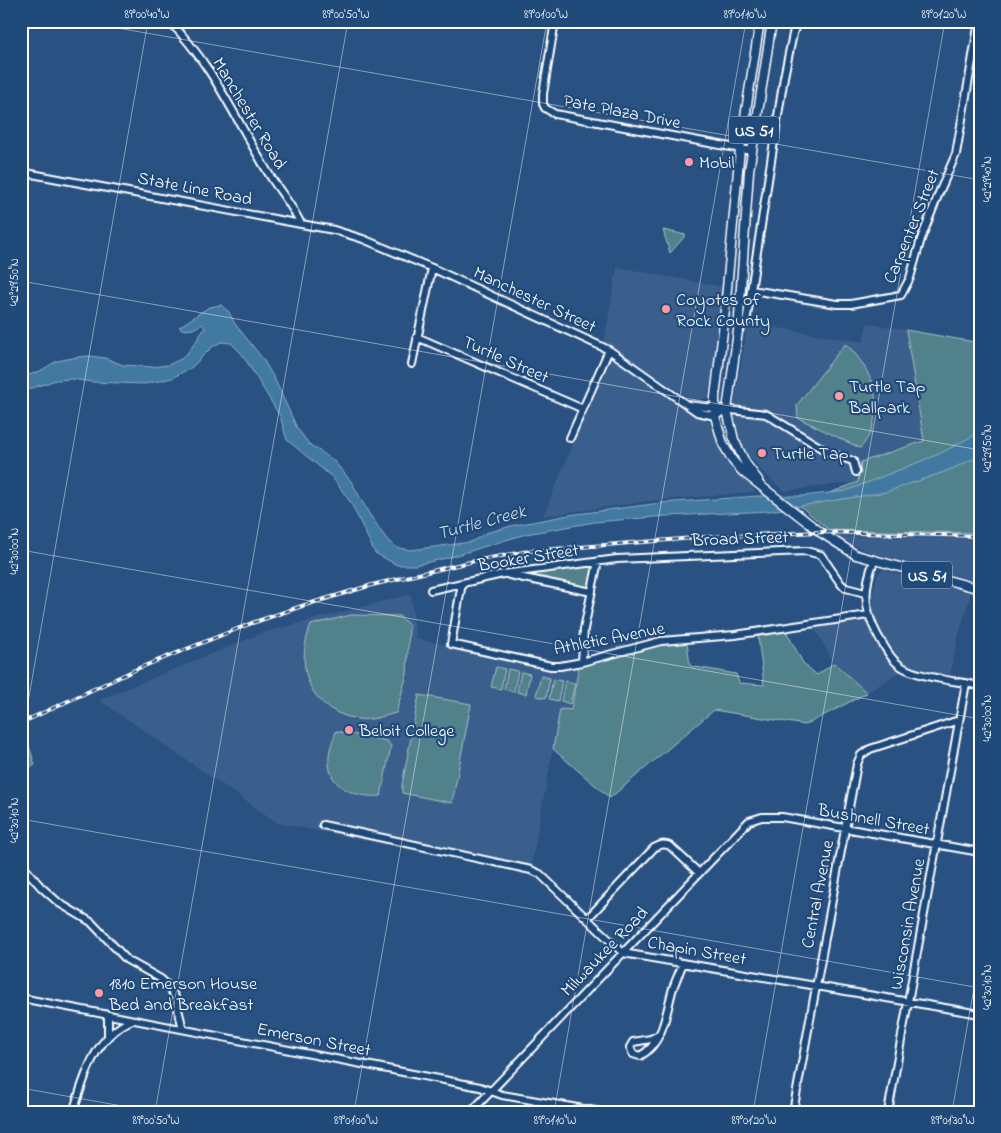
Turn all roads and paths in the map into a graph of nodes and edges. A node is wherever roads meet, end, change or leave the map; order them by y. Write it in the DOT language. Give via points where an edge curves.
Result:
graph roads {
  1 [pos="168,21"];
  2 [pos="555,21"];
  3 [pos="760,21"];
  4 [pos="772,21"];
  5 [pos="797,21"];
  6 [pos="979,21"];
  7 [pos="740,149"];
  8 [pos="752,151"];
  9 [pos="21,172"];
  10 [pos="301,224"];
  11 [pos="363,239"];
  12 [pos="432,268"];
  13 [pos="752,290"];
  14 [pos="738,331"];
  15 [pos="417,337"];
  16 [pos="609,350"];
  17 [pos="412,364"];
  18 [pos="684,404"];
  19 [pos="715,407"];
  20 [pos="583,409"];
  21 [pos="727,410"];
  22 [pos="716,416"];
  23 [pos="570,438"];
  24 [pos="856,472"];
  25 [pos="764,488"];
  26 [pos="598,561"];
  27 [pos="874,561"];
  28 [pos="502,574"];
  29 [pos="462,582"];
  30 [pos="980,589"];
  31 [pos="431,590"];
  32 [pos="592,592"];
  33 [pos="865,593"];
  34 [pos="868,614"];
  35 [pos="582,662"];
  36 [pos="966,683"];
  37 [pos="980,686"];
  38 [pos="959,720"];
  39 [pos="762,816"];
  40 [pos="323,825"];
  41 [pos="844,828"];
  42 [pos="937,845"];
  43 [pos="980,852"];
  44 [pos="21,864"];
  45 [pos="699,873"];
  46 [pos="587,919"];
  47 [pos="623,953"];
  48 [pos="683,963"];
  49 [pos="815,985"];
  50 [pos="21,998"];
  51 [pos="908,1001"];
  52 [pos="980,1014"];
  53 [pos="108,1015"];
  54 [pos="133,1020"];
  55 [pos="183,1029"];
  56 [pos="659,1034"];
  57 [pos="108,1035"];
  58 [pos="491,1090"];
  59 [pos="73,1112"];
  60 [pos="471,1112"];
  61 [pos="600,1112"];
  62 [pos="793,1112"];
  63 [pos="888,1112"];
  1 -- 10 [label="street, Manchester Road" via="186,40 214,80"];
  2 -- 7 [label="street, Pate Plaza Drive" via="543,94 543,104 549,111"];
  3 -- 7 [label="main road, US 51"];
  4 -- 8 [label="main road, US 51"];
  5 -- 13 [label="street" via="784,77"];
  6 -- 13 [label="street, Carpenter Street" via="956,154 901,295 837,304"];
  7 -- 8 [label="street, Pate Plaza Drive"];
  7 -- 19 [label="main road, US 51"];
  8 -- 14 [label="main road, US 51"];
  9 -- 10 [label="street, State Line Road"];
  10 -- 11 [label="street, State Line Road"];
  11 -- 12 [label="street, Manchester Street"];
  12 -- 15 [label="street"];
  12 -- 16 [label="street, Manchester Street"];
  13 -- 14 [label="street" via="746,323"];
  14 -- 21 [label="main road, US 51"];
  15 -- 17 [label="street"];
  15 -- 20 [label="street, Turtle Street"];
  16 -- 18 [label="street, Manchester Street"];
  16 -- 20 [label="street"];
  18 -- 19 [label="street, Manchester Street"];
  18 -- 22 [label="street, Manchester Street" via="697,412"];
  19 -- 21 [label="street, Manchester Street"];
  19 -- 22 [label="main road, US 51"];
  20 -- 23 [label="street"];
  21 -- 22 [label="street"];
  21 -- 24 [label="street, Manchester Street" via="766,414 831,454 853,461"];
  21 -- 25 [label="main road, US 51" via="734,440 746,464"];
  22 -- 25 [label="main road, US 51" via="726,451 743,472"];
  25 -- 27 [label="main road, US 51" via="856,556"];
  26 -- 28 [label="street, Booker Street"];
  26 -- 32 [label="street"];
  26 -- 33 [label="street, Broad Street" via="811,551 821,555 846,588"];
  27 -- 30 [label="main road, US 51"];
  27 -- 33 [label="street"];
  28 -- 29 [label="street, Booker Street"];
  28 -- 32 [label="street"];
  29 -- 31 [label="street"];
  29 -- 35 [label="street, Athletic Avenue" via="451,644 556,666"];
  32 -- 35 [label="street" via="584,629"];
  33 -- 34 [label="street"];
  34 -- 35 [label="street, Athletic Avenue" via="735,635 661,641"];
  34 -- 36 [label="street" via="882,644 902,667"];
  36 -- 37 [label="street"];
  36 -- 38 [label="street, Wisconsin Avenue"];
  38 -- 41 [label="street, Central Avenue" via="870,749 861,755"];
  38 -- 42 [label="street, Wisconsin Avenue"];
  39 -- 41 [label="street, Bushnell Street"];
  39 -- 45 [label="street, Milwaukee Road" via="742,827"];
  40 -- 46 [label="street, Chapin Street" via="531,870 540,874"];
  41 -- 42 [label="street, Bushnell Street"];
  41 -- 49 [label="street, Central Avenue"];
  42 -- 43 [label="street, Bushnell Street"];
  42 -- 51 [label="street, Wisconsin Avenue"];
  44 -- 55 [label="street" via="41,887 59,903 90,922 127,960 169,987 175,997"];
  45 -- 46 [label="street" via="670,846 662,844 654,848"];
  45 -- 47 [label="street, Milwaukee Road"];
  46 -- 47 [label="street, Chapin Street"];
  47 -- 48 [label="street, Chapin Street"];
  47 -- 58 [label="street, Milwaukee Road"];
  48 -- 49 [label="street, Chapin Street"];
  48 -- 56 [label="street"];
  49 -- 51 [label="street, Chapin Street"];
  49 -- 62 [label="street, Central Avenue"];
  50 -- 53 [label="street, Emerson Street"];
  51 -- 52 [label="street, Chapin Street"];
  51 -- 63 [label="street, Wisconsin Avenue"];
  53 -- 54 [label="street, Emerson Street"];
  53 -- 57 [label="street"];
  54 -- 55 [label="street, Emerson Street"];
  54 -- 57 [label="street"];
  55 -- 58 [label="street, Emerson Street"];
  57 -- 59 [label="street" via="98,1046 87,1070"];
  58 -- 60 [label="street, Milwaukee Road"];
  58 -- 61 [label="street, Emerson Street"];
}
